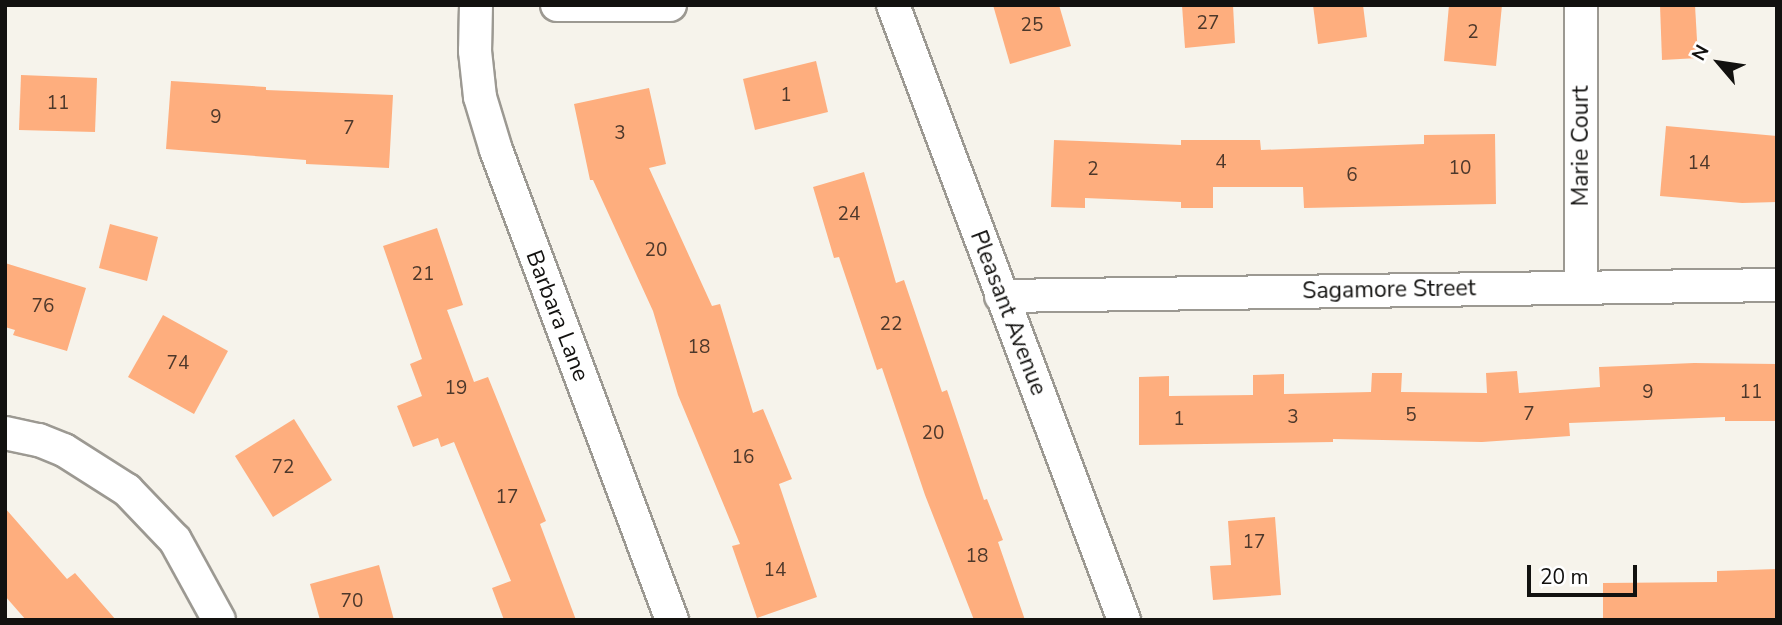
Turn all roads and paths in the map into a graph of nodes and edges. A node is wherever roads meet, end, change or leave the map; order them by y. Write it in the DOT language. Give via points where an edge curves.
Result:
graph roads {
  1 [pos="476,5"];
  2 [pos="557,5"];
  3 [pos="670,5"];
  4 [pos="893,5"];
  5 [pos="1581,5"];
  6 [pos="1777,285"];
  7 [pos="1581,287"];
  8 [pos="1001,296"];
  9 [pos="5,433"];
  10 [pos="219,620"];
  11 [pos="672,620"];
  12 [pos="1124,620"];
  1 -- 11 [label="street, Barbara Lane" via="480,97 496,150"];
  2 -- 3 [label="street"];
  4 -- 8 [label="street, Pleasant Avenue"];
  5 -- 7 [label="street, Marie Court"];
  6 -- 7 [label="street, Sagamore Street"];
  7 -- 8 [label="street, Sagamore Street"];
  8 -- 12 [label="street, Pleasant Avenue"];
  9 -- 10 [label="street" via="64,450 127,490 175,540"];
}
